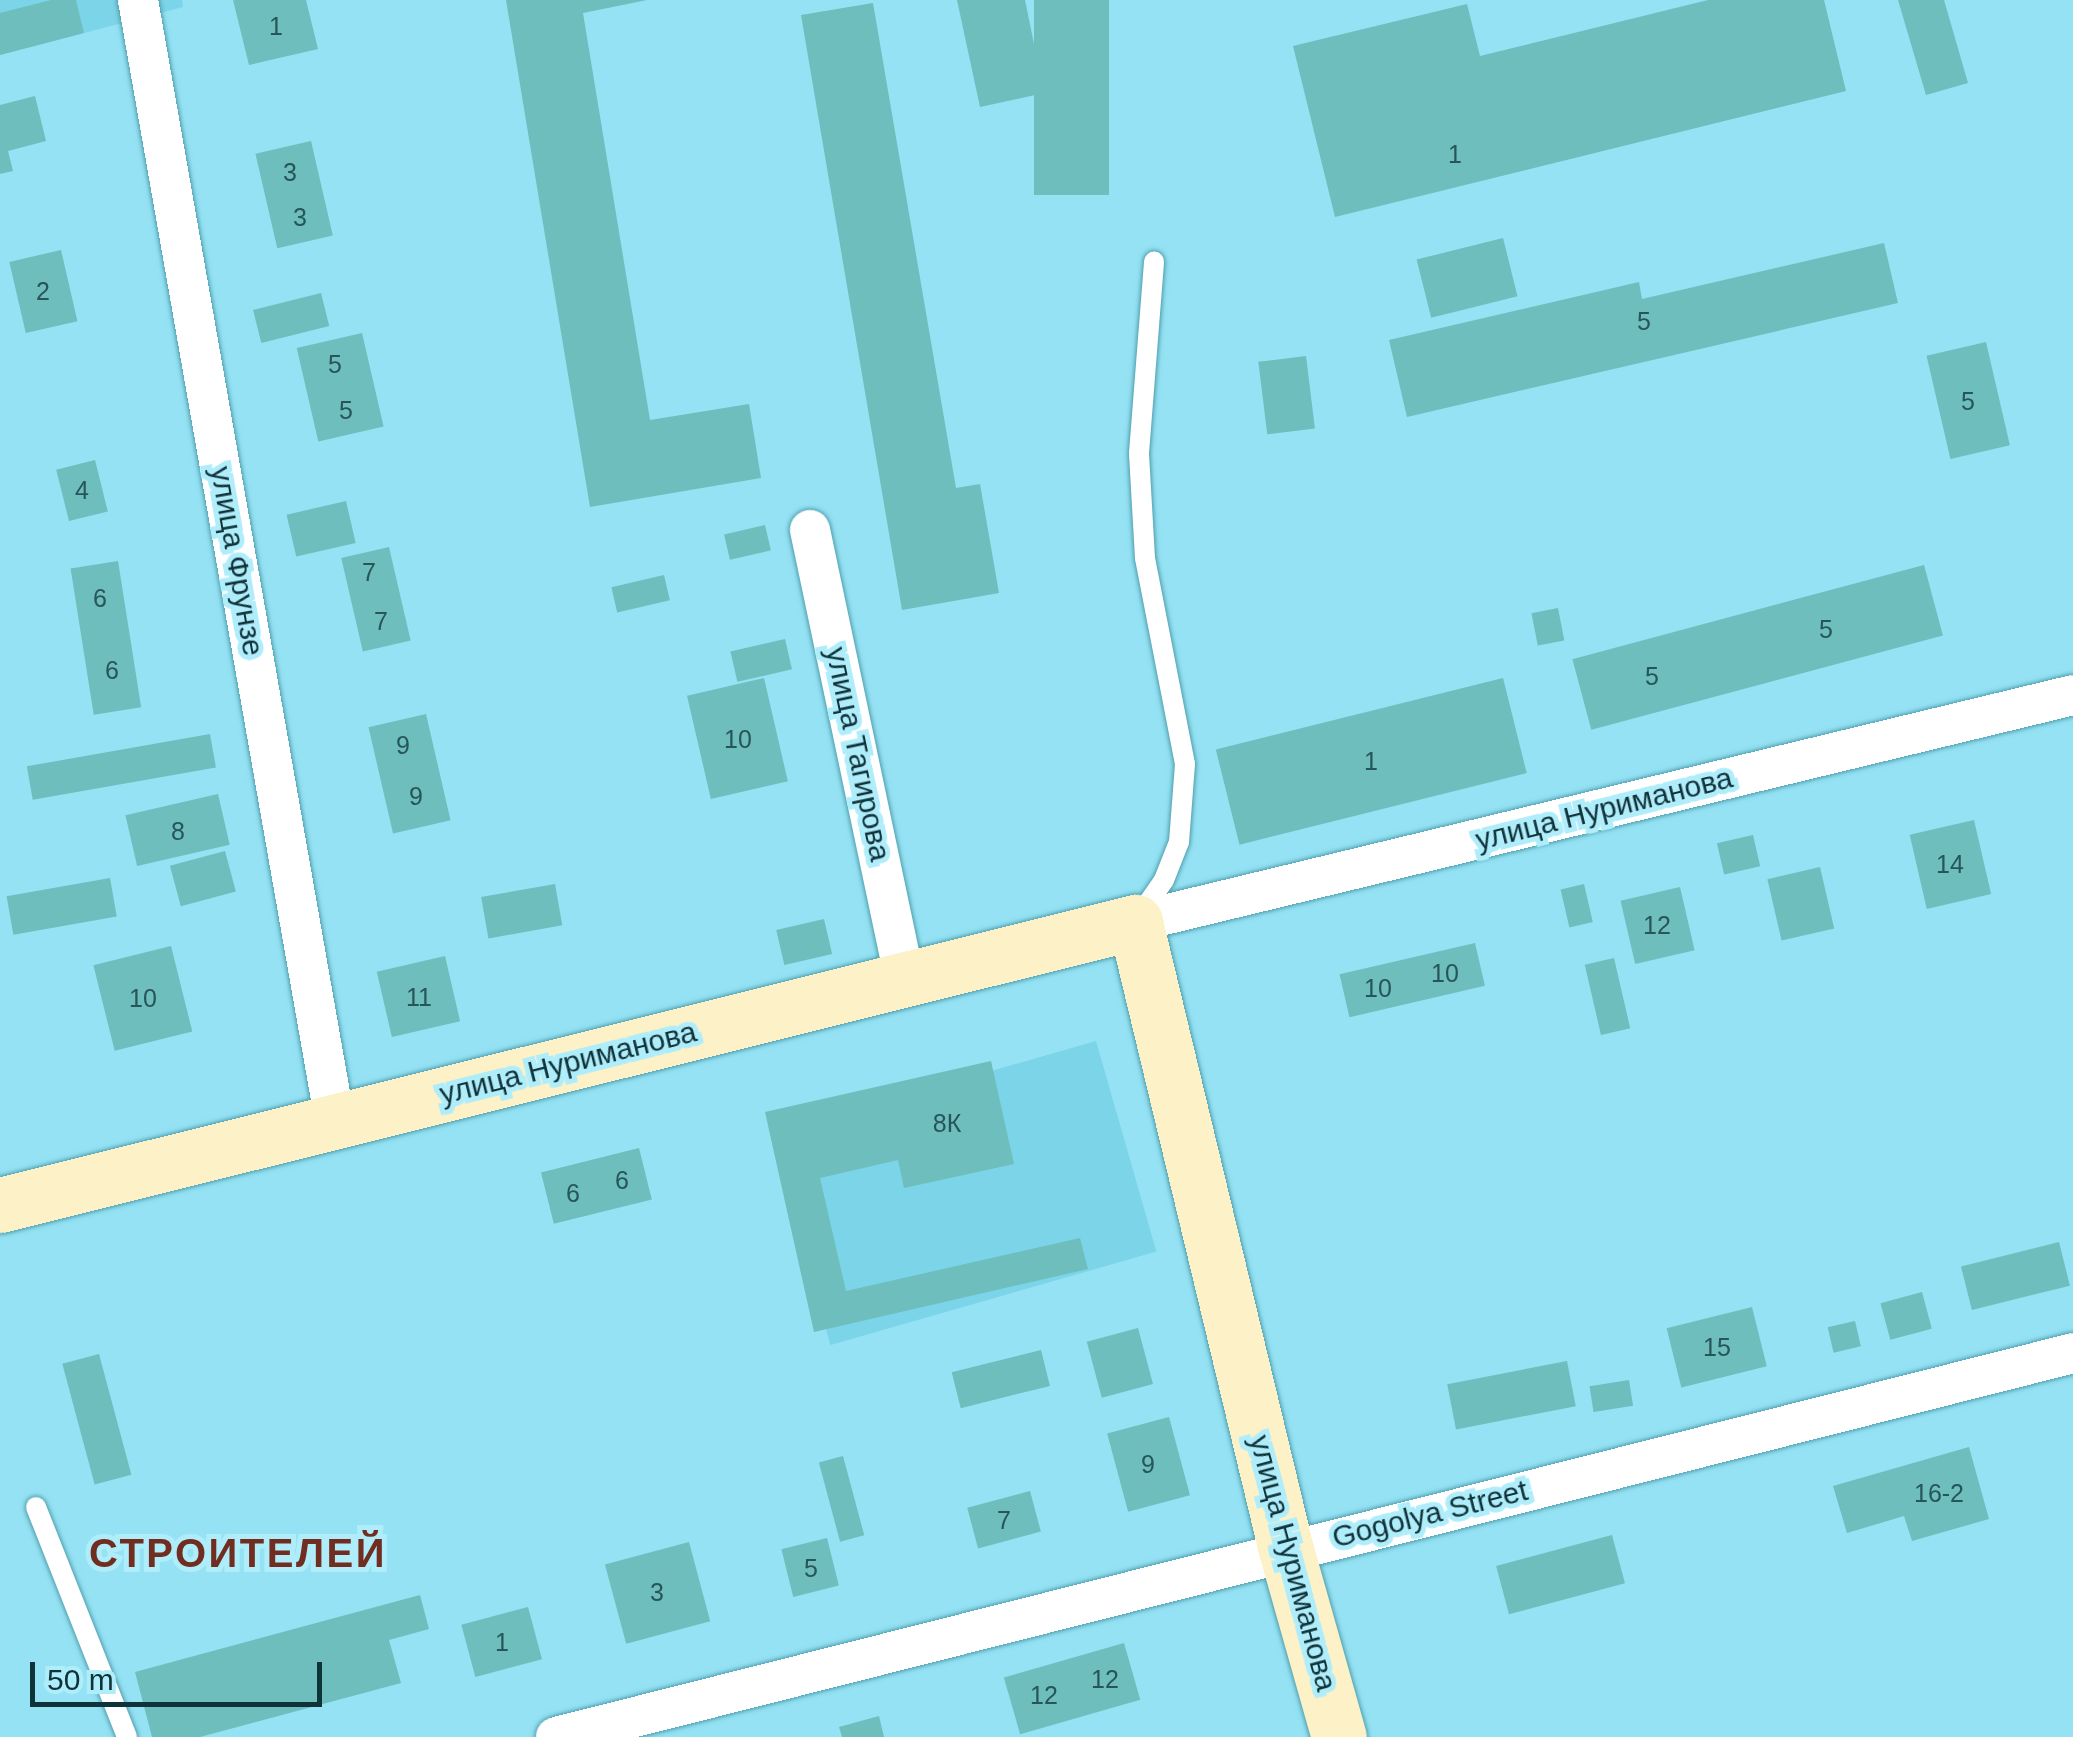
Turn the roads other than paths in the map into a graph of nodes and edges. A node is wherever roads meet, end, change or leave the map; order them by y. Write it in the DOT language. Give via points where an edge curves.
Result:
graph roads {
  1 [pos="138,0"];
  2 [pos="1154,262"];
  3 [pos="810,530"];
  4 [pos="2073,695"];
  5 [pos="1135,922"];
  6 [pos="905,979"];
  7 [pos="335,1122"];
  8 [pos="0,1206"];
  9 [pos="2073,1352"];
  10 [pos="36,1506"];
  11 [pos="1286,1550"];
  12 [pos="127,1737"];
  13 [pos="556,1737"];
  14 [pos="1338,1737"];
  1 -- 7 [label="street, улица Фрунзе"];
  2 -- 5 [label="lane" via="1139,453 1146,558 1185,764 1180,842"];
  3 -- 6 [label="street, улица Тагирова"];
  4 -- 5 [label="street, улица Нуриманова"];
  5 -- 6 [label="main road, улица Нуриманова"];
  5 -- 11 [label="main road, улица Нуриманова"];
  6 -- 7 [label="main road, улица Нуриманова"];
  7 -- 8 [label="main road, улица Нуриманова"];
  9 -- 11 [label="street, Gogolya Street"];
  10 -- 12 [label="lane"];
  11 -- 13 [label="street, Gogolya Street"];
  11 -- 14 [label="main road, улица Нуриманова"];
}
